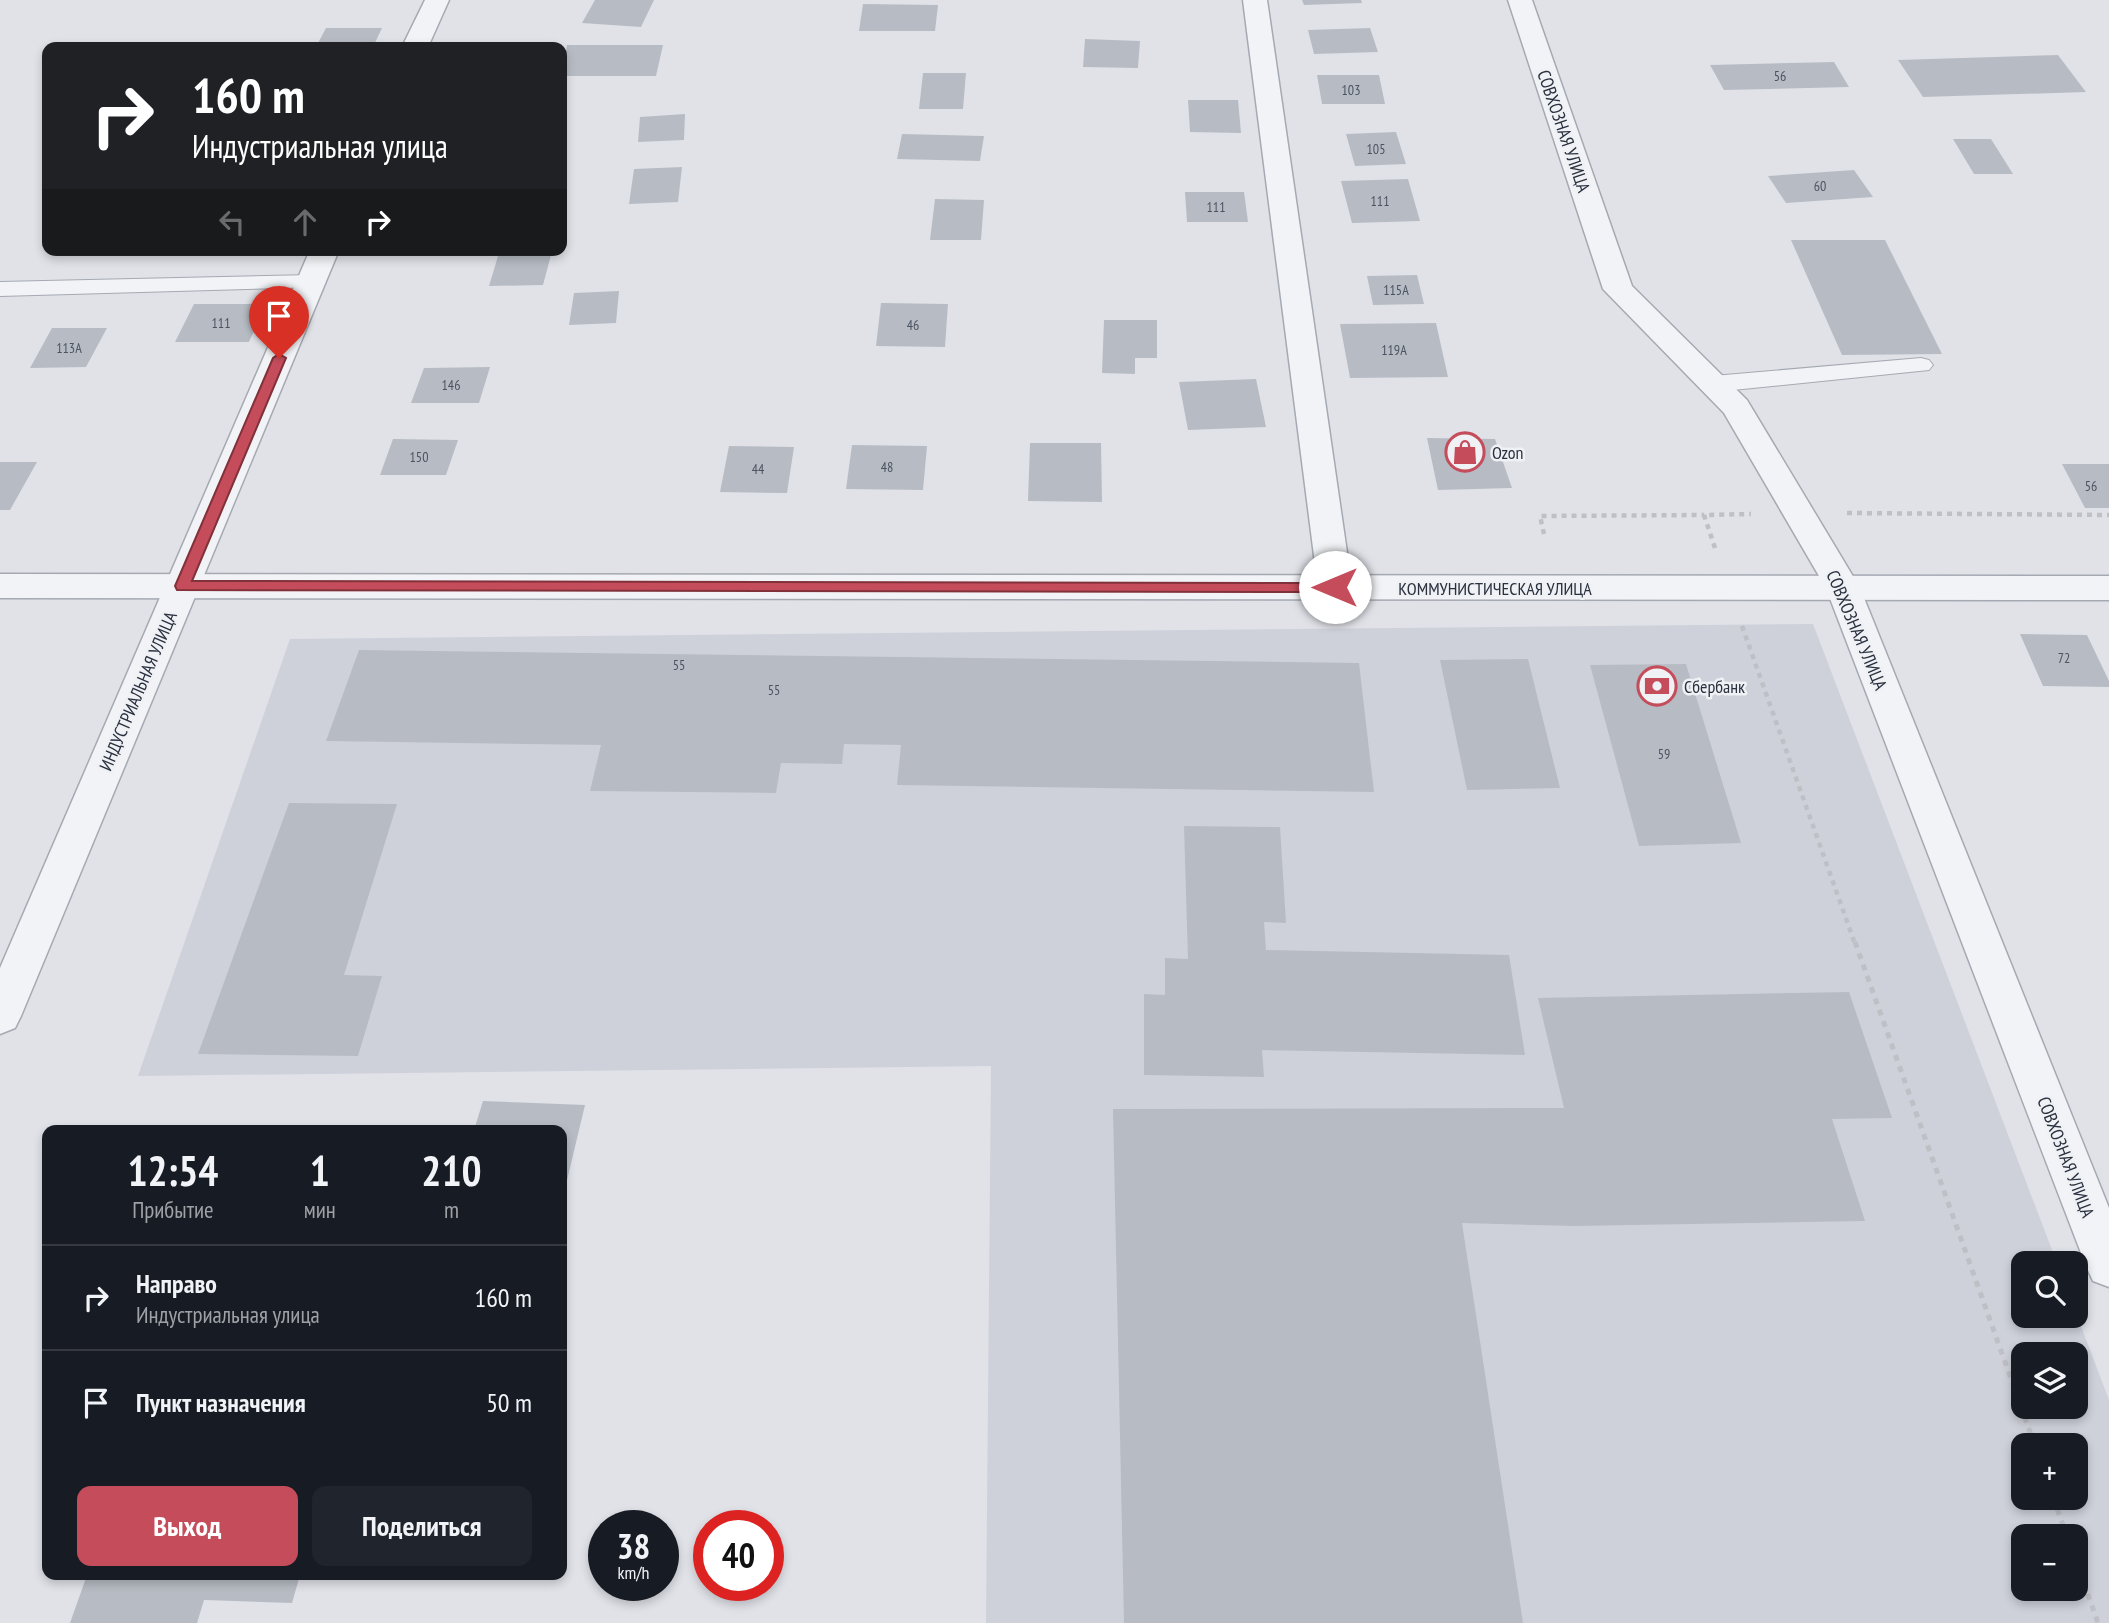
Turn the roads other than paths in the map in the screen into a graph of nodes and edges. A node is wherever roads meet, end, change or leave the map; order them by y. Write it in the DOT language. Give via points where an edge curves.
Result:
graph roads {
  1 [pos="437,0"];
  2 [pos="1255,0"];
  3 [pos="1520,0"];
  4 [pos="417,42"];
  5 [pos="323,256"];
  6 [pos="312,282"];
  7 [pos="0,289"];
  8 [pos="1921,365"];
  9 [pos="1713,384"];
  10 [pos="0,586"];
  11 [pos="182,586"];
  12 [pos="1335,587"];
  13 [pos="1843,588"];
  14 [pos="2109,588"];
  15 [pos="0,1016"];
  16 [pos="2109,1266"];
  1 -- 4 [label="street"];
  2 -- 12 [label="street"];
  3 -- 9 [label="street, СОВХОЗНАЯ УЛИЦА" via="1618,289"];
  5 -- 6 [label="street, ИНДУСТРИАЛЬНАЯ УЛИЦА"];
  6 -- 7 [label="lane"];
  6 -- 11 [label="street, ИНДУСТРИАЛЬНАЯ УЛИЦА"];
  8 -- 9 [label="lane"];
  9 -- 13 [label="street, СОВХОЗНАЯ УЛИЦА" via="1736,407"];
  10 -- 11 [label="street, КОММУНИСТИЧЕСКАЯ УЛИЦА"];
  11 -- 12 [label="street, КОММУНИСТИЧЕСКАЯ УЛИЦА"];
  11 -- 15 [label="street, ИНДУСТРИАЛЬНАЯ УЛИЦА"];
  12 -- 13 [label="street, КОММУНИСТИЧЕСКАЯ УЛИЦА"];
  13 -- 14 [label="street, КОММУНИСТИЧЕСКАЯ УЛИЦА"];
  13 -- 16 [label="street, СОВХОЗНАЯ УЛИЦА"];
}
